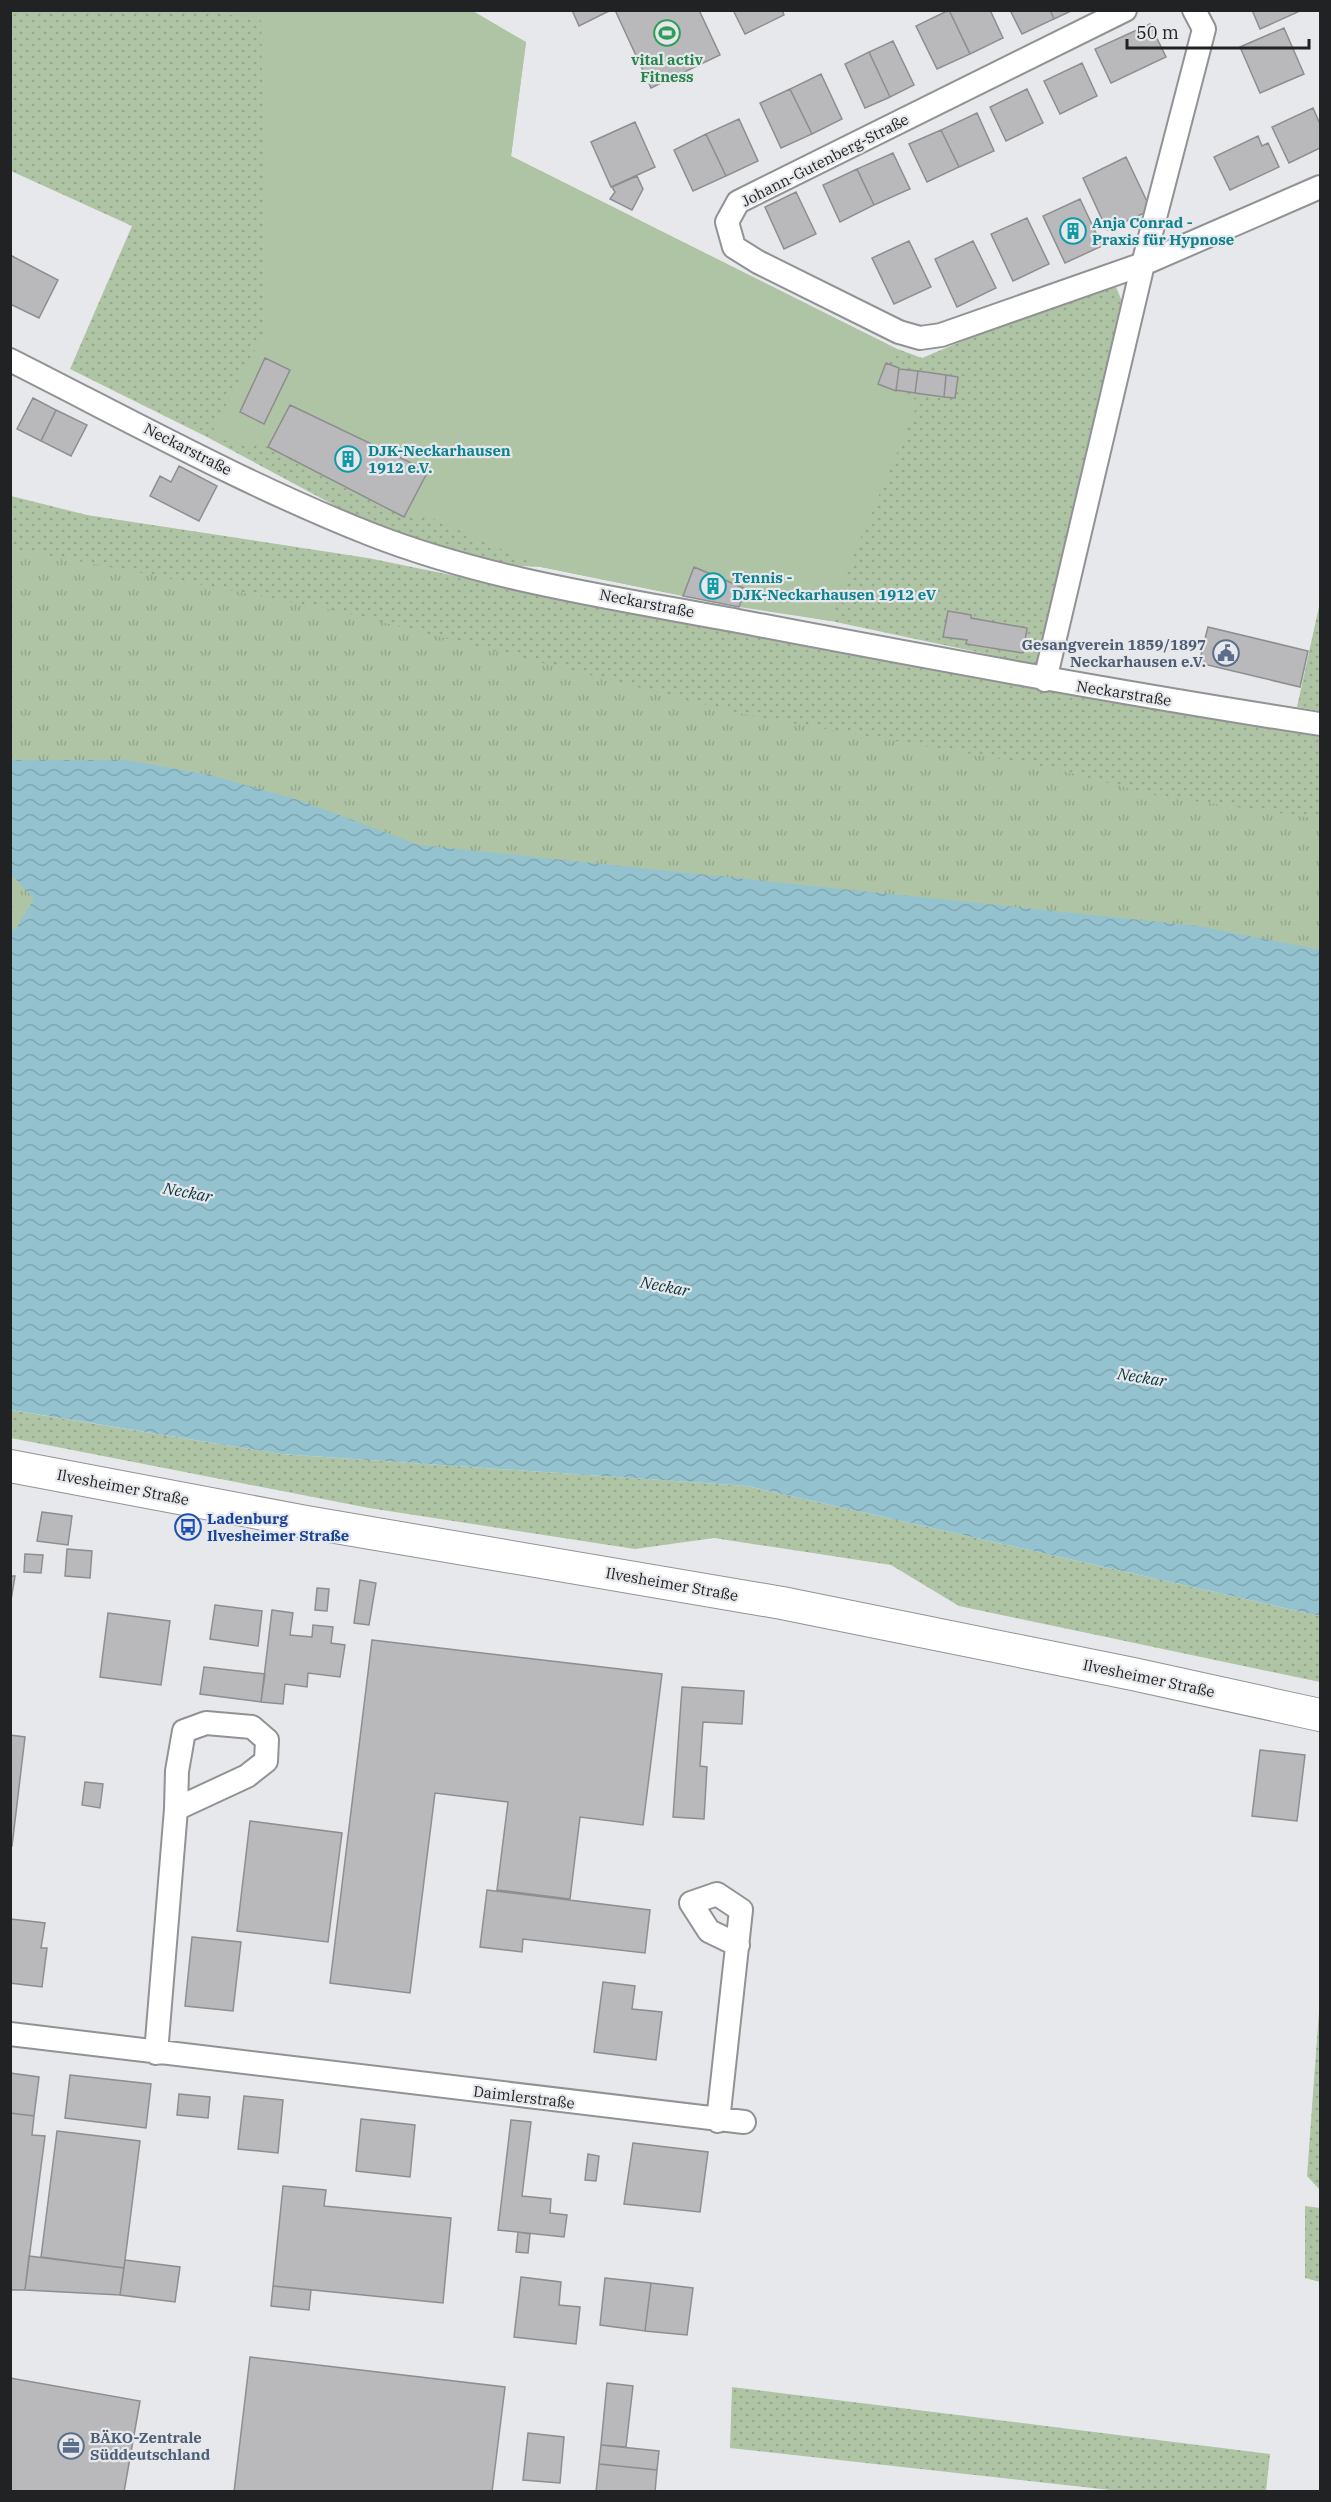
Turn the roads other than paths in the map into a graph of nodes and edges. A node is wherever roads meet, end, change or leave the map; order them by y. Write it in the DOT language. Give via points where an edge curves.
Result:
graph roads {
  1 [pos="1125,10"];
  2 [pos="1194,10"];
  3 [pos="1320,187"];
  4 [pos="1143,264"];
  5 [pos="10,360"];
  6 [pos="1045,680"];
  7 [pos="1320,724"];
  8 [pos="14,1468"];
  9 [pos="1320,1715"];
  10 [pos="176,1809"];
  11 [pos="738,1946"];
  12 [pos="10,2034"];
  13 [pos="156,2053"];
  14 [pos="718,2121"];
  15 [pos="744,2122"];
  1 -- 4 [label="street, Johann-Gutenberg-Straße" via="738,202 728,222 734,247 758,262 899,332 921,338 941,335"];
  2 -- 4 [label="street" via="1204,29"];
  3 -- 4 [label="street, Johann-Gutenberg-Straße"];
  4 -- 6 [label="street"];
  5 -- 6 [label="street, Neckarstraße" via="250,480 371,534 439,556 646,603"];
  6 -- 7 [label="street, Neckarstraße"];
  8 -- 9 [label="main road, Ilvesheimer Straße" via="782,1603"];
  10 -- 10 [label="street" via="247,1776 266,1761 267,1740 252,1727 206,1723 184,1731"];
  10 -- 13 [label="street"];
  11 -- 14 [label="street"];
  12 -- 13 [label="street, Daimlerstraße"];
  13 -- 14 [label="street, Daimlerstraße"];
  14 -- 15 [label="street, Daimlerstraße"];
}
